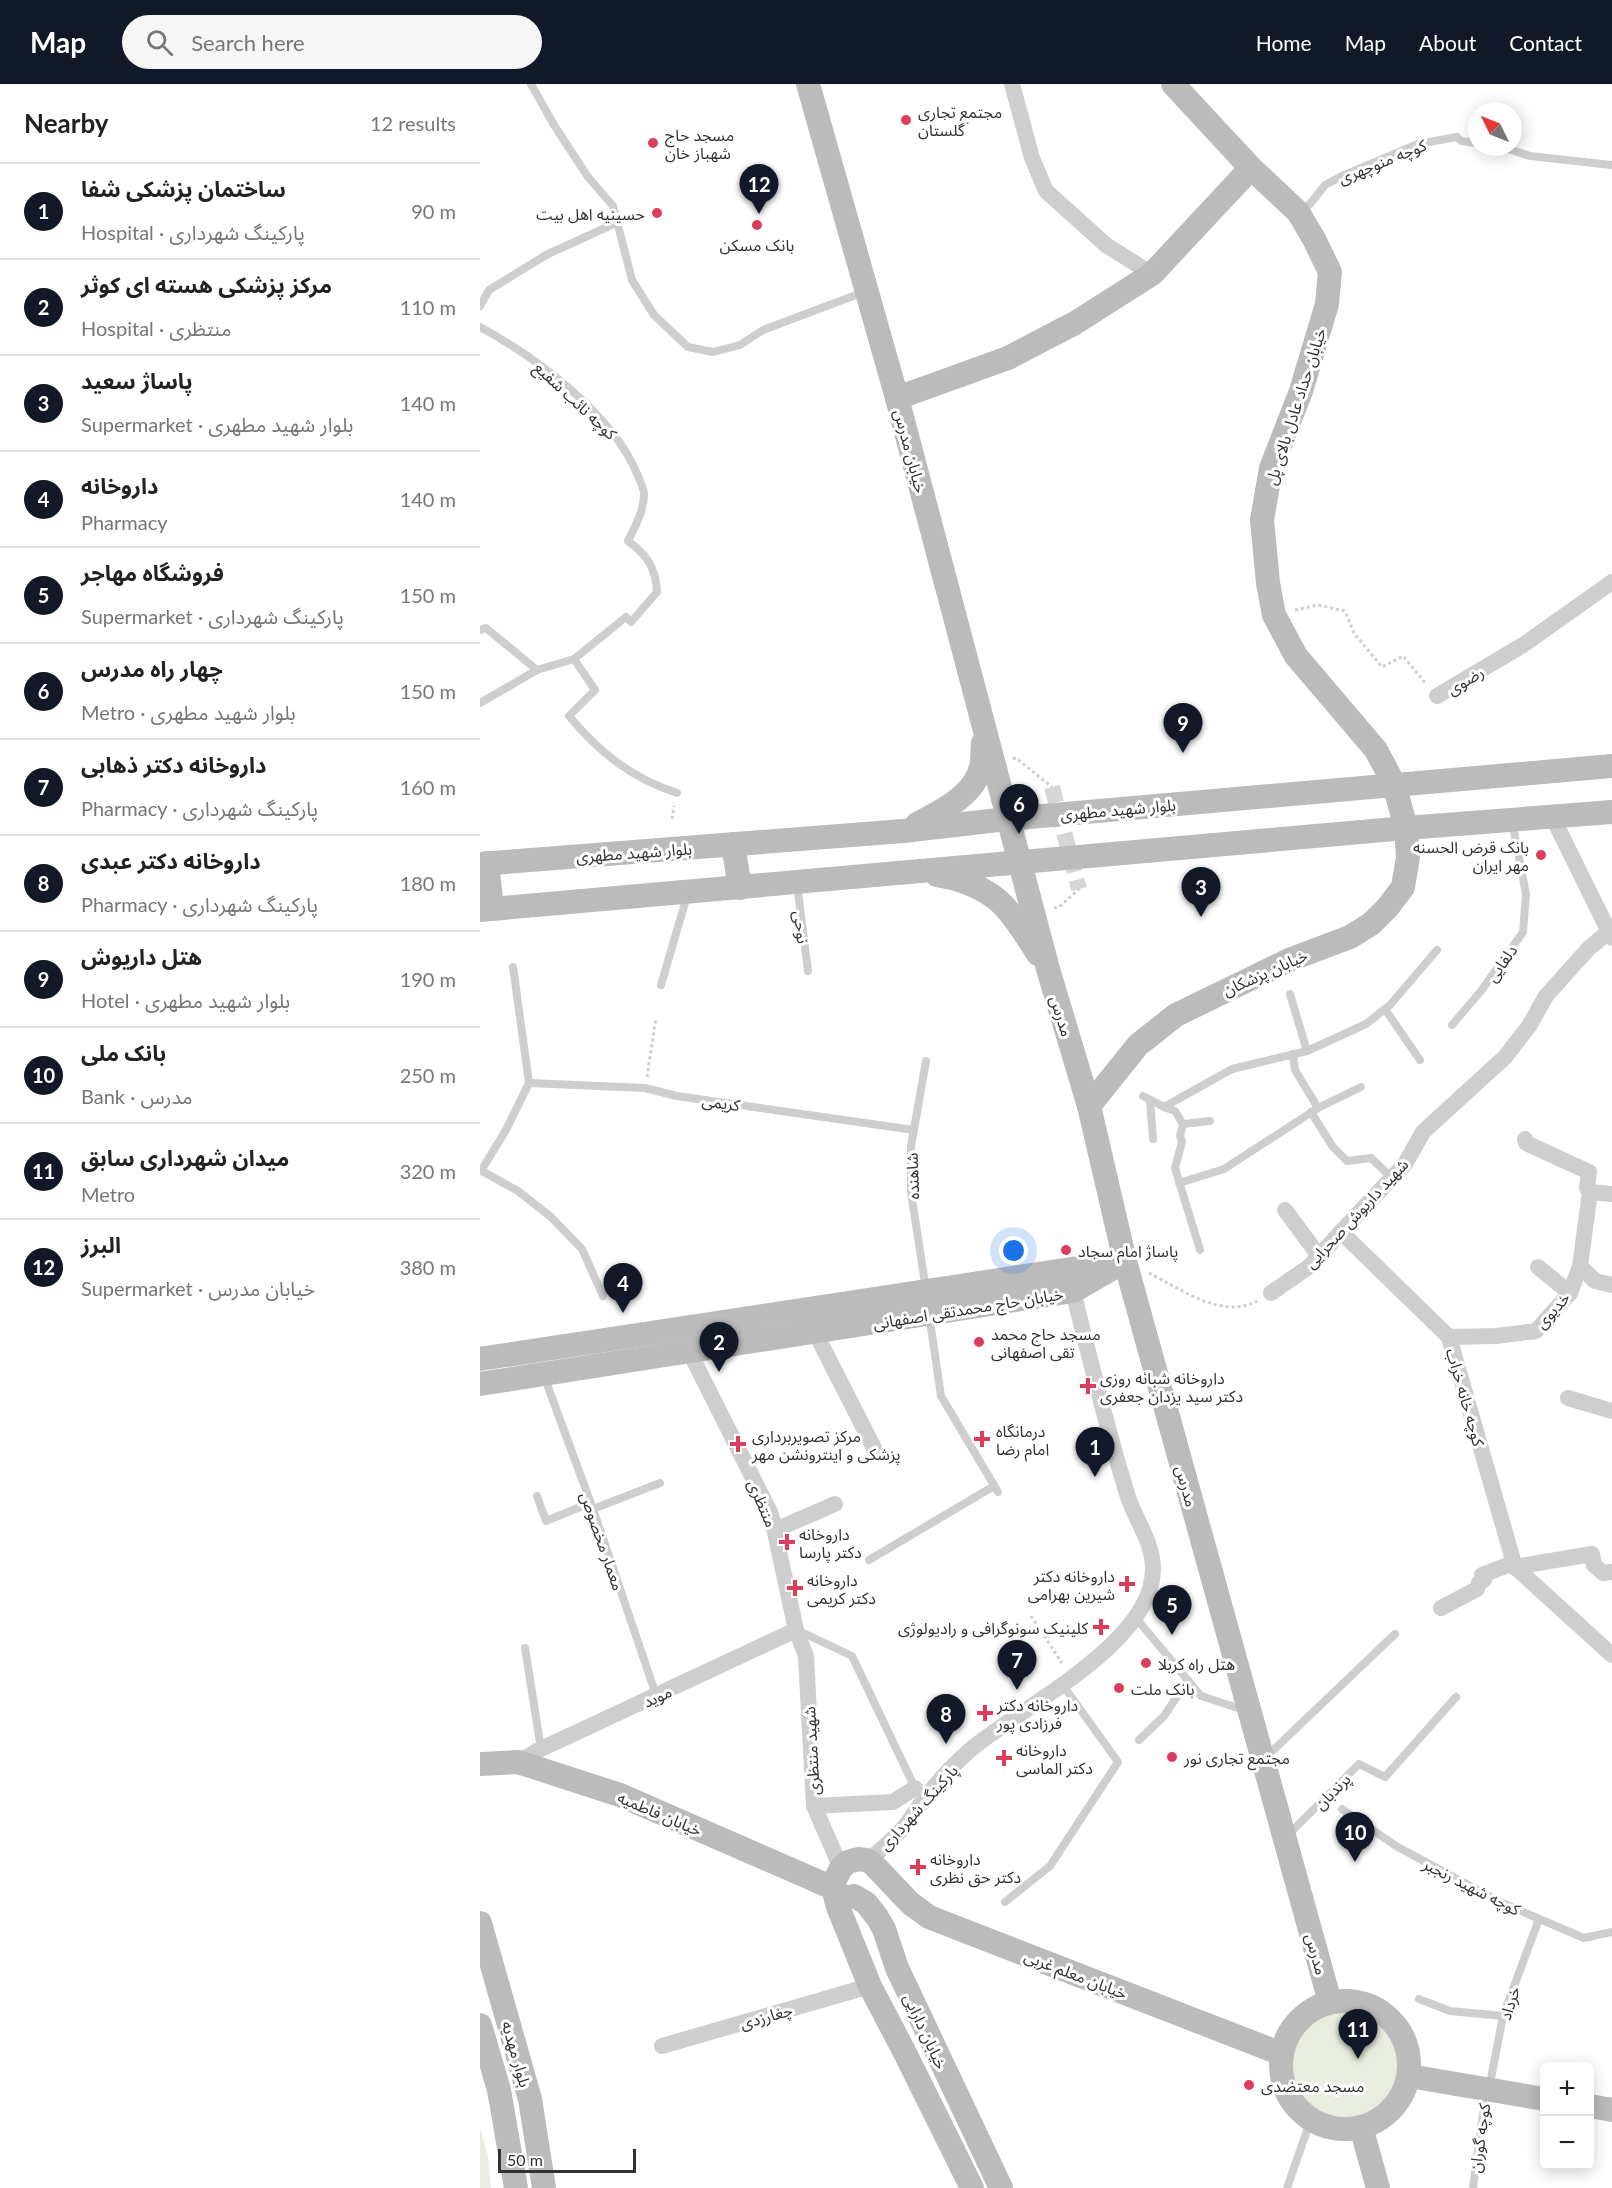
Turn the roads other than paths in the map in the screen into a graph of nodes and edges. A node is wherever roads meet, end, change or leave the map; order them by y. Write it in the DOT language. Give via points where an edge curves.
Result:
graph roads {
  1 [pos="531,84"];
  2 [pos="1012,84"];
  3 [pos="1173,84"];
  4 [pos="813,85"];
  5 [pos="1468,142"];
  6 [pos="1522,153"];
  7 [pos="1612,165"];
  8 [pos="1251,168"];
  9 [pos="1298,212"];
  10 [pos="618,222"];
  11 [pos="1152,274"];
  12 [pos="867,291"];
  13 [pos="480,306"];
  14 [pos="480,327"];
  15 [pos="897,398"];
  16 [pos="1612,582"];
  17 [pos="480,630"];
  18 [pos="574,659"];
  19 [pos="537,670"];
  20 [pos="1437,696"];
  21 [pos="480,704"];
  22 [pos="984,731"];
  23 [pos="1612,766"];
  24 [pos="1395,784"];
  25 [pos="677,793"];
  26 [pos="1612,812"];
  27 [pos="1552,816"];
  28 [pos="1008,819"];
  29 [pos="1512,819"];
  30 [pos="1406,828"];
  31 [pos="903,831"];
  32 [pos="733,844"];
  33 [pos="1019,863"];
  34 [pos="484,864"];
  35 [pos="920,872"];
  36 [pos="797,883"];
  37 [pos="740,888"];
  38 [pos="688,892"];
  39 [pos="486,909"];
  40 [pos="1611,933"];
  41 [pos="1437,950"];
  42 [pos="513,968"];
  43 [pos="1048,969"];
  44 [pos="808,971"];
  45 [pos="661,985"];
  46 [pos="1290,994"];
  47 [pos="1385,1009"];
  48 [pos="1452,1025"];
  49 [pos="1307,1052"];
  50 [pos="1293,1054"];
  51 [pos="1420,1060"];
  52 [pos="926,1062"];
  53 [pos="529,1083"];
  54 [pos="1361,1088"];
  55 [pos="1089,1106"];
  56 [pos="1164,1107"];
  57 [pos="1314,1110"];
  58 [pos="1210,1121"];
  59 [pos="1183,1124"];
  60 [pos="914,1130"];
  61 [pos="1152,1138"];
  62 [pos="1525,1139"];
  63 [pos="481,1171"];
  64 [pos="1392,1178"];
  65 [pos="1179,1183"];
  66 [pos="1590,1192"];
  67 [pos="1612,1194"];
  68 [pos="1285,1210"];
  69 [pos="1341,1232"];
  70 [pos="1200,1250"];
  71 [pos="1319,1256"];
  72 [pos="1125,1261"];
  73 [pos="1580,1266"];
  74 [pos="1538,1267"];
  75 [pos="1612,1285"];
  76 [pos="1073,1291"];
  77 [pos="1271,1293"];
  78 [pos="1570,1293"];
  79 [pos="603,1296"];
  80 [pos="928,1303"];
  81 [pos="815,1332"];
  82 [pos="1449,1337"];
  83 [pos="689,1351"];
  84 [pos="480,1359"];
  85 [pos="480,1384"];
  86 [pos="548,1387"];
  87 [pos="1568,1398"];
  88 [pos="1612,1412"];
  89 [pos="875,1450"];
  90 [pos="660,1484"];
  91 [pos="537,1496"];
  92 [pos="835,1504"];
  93 [pos="591,1506"];
  94 [pos="775,1530"];
  95 [pos="869,1560"];
  96 [pos="1515,1567"];
  97 [pos="1612,1572"];
  98 [pos="1441,1608"];
  99 [pos="1136,1618"];
  100 [pos="796,1630"];
  101 [pos="1395,1634"];
  102 [pos="525,1648"];
  103 [pos="1612,1655"];
  104 [pos="1067,1680"];
  105 [pos="1188,1680"];
  106 [pos="657,1696"];
  107 [pos="1456,1697"];
  108 [pos="1249,1711"];
  109 [pos="1139,1740"];
  110 [pos="541,1749"];
  111 [pos="1263,1760"];
  112 [pos="518,1762"];
  113 [pos="480,1764"];
  114 [pos="915,1788"];
  115 [pos="814,1806"];
  116 [pos="1342,1809"];
  117 [pos="1284,1838"];
  118 [pos="875,1868"];
  119 [pos="837,1885"];
  120 [pos="1005,1902"];
  121 [pos="1539,1919"];
  122 [pos="480,1923"];
  123 [pos="1612,1932"];
  124 [pos="891,1953"];
  125 [pos="866,1975"];
  126 [pos="1419,1998"];
  127 [pos="1330,2002"];
  128 [pos="1503,2016"];
  129 [pos="480,2025"];
  130 [pos="663,2046"];
  131 [pos="1282,2054"];
  132 [pos="1408,2076"];
  133 [pos="1488,2089"];
  134 [pos="1540,2098"];
  135 [pos="1594,2107"];
  136 [pos="1612,2110"];
  137 [pos="1311,2119"];
  138 [pos="1361,2127"];
  139 [pos="541,2162"];
  140 [pos="515,2178"];
  141 [pos="544,2188"];
  142 [pos="972,2188"];
  143 [pos="1001,2188"];
  144 [pos="1287,2188"];
  145 [pos="1378,2188"];
  146 [pos="1473,2188"];
  1 -- 10 [label="lane" via="588,177 613,206"];
  2 -- 11 [label="street" via="1032,158 1046,191 1106,245"];
  3 -- 8 [label="main road, خیابان حداد عادل بالای پل"];
  4 -- 12 [label="main road, خیابان مدرس"];
  5 -- 9 [label="lane, کوچه منوچهری" via="1457,137 1418,144 1325,185"];
  6 -- 7 [label="lane"];
  8 -- 9 [label="main road, خیابان حداد عادل بالای پل"];
  8 -- 11 [label="main road"];
  9 -- 24 [label="main road, خیابان حداد عادل بالای پل" via="1330,272 1327,304 1301,392 1271,468 1262,520 1267,572 1275,615 1296,656 1376,750"];
  10 -- 12 [label="lane" via="632,280 654,315 688,347 713,352 740,345 763,330"];
  10 -- 13 [label="lane" via="546,255 489,290"];
  11 -- 15 [label="main road" via="1075,323 1008,358"];
  12 -- 15 [label="main road, خیابان مدرس"];
  14 -- 18 [label="lane, کوچه نائب شفیع" via="546,368 618,437 644,493 640,516 628,541 650,562 657,592 631,622 626,617"];
  15 -- 22 [label="main road, خیابان مدرس"];
  16 -- 20 [label="street, رضوی" via="1523,645"];
  17 -- 19 [label="lane" via="486,628"];
  18 -- 19 [label="lane"];
  18 -- 25 [label="lane" via="595,690 569,716 626,771"];
  19 -- 21 [label="lane"];
  22 -- 28 [label="main road, خیابان مدرس"];
  22 -- 31 [label="main road" via="981,768 969,789 945,809"];
  23 -- 24 [label="main road, بلوار شهید مطهری"];
  24 -- 28 [label="main road, بلوار شهید مطهری"];
  24 -- 30 [label="main road, خیابان پزشکان"];
  26 -- 27 [label="main road"];
  27 -- 29 [label="main road"];
  27 -- 40 [label="street"];
  28 -- 31 [label="main road, بلوار شهید مطهری"];
  28 -- 33 [label="main road, خیابان مدرس"];
  29 -- 30 [label="main road"];
  29 -- 48 [label="lane, دلفایی" via="1526,894 1523,932"];
  30 -- 33 [label="main road"];
  30 -- 55 [label="main road, خیابان پزشکان" via="1408,857 1403,887 1371,924 1176,1015 1138,1045"];
  31 -- 32 [label="main road, بلوار شهید مطهری"];
  32 -- 34 [label="main road, بلوار شهید مطهری"];
  32 -- 37 [label="main road"];
  33 -- 35 [label="main road"];
  33 -- 43 [label="main road, مدرس"];
  34 -- 39 [label="main road"];
  35 -- 36 [label="main road"];
  35 -- 43 [label="main road" via="950,877 1002,903"];
  36 -- 37 [label="main road"];
  36 -- 44 [label="lane, نوحی"];
  37 -- 38 [label="main road"];
  38 -- 39 [label="main road"];
  38 -- 45 [label="lane"];
  40 -- 64 [label="street, شهید داریوش صحرایی" via="1577,961 1546,996 1505,1057 1423,1132"];
  41 -- 47 [label="lane"];
  42 -- 53 [label="lane"];
  43 -- 55 [label="main road, مدرس"];
  46 -- 49 [label="lane"];
  47 -- 49 [label="lane" via="1366,1024"];
  47 -- 51 [label="lane"];
  49 -- 50 [label="lane"];
  50 -- 56 [label="lane" via="1232,1069"];
  50 -- 57 [label="lane" via="1295,1070"];
  52 -- 60 [label="lane, شاهنده"];
  53 -- 60 [label="lane, کریمی" via="645,1088"];
  53 -- 63 [label="lane"];
  54 -- 57 [label="lane"];
  55 -- 72 [label="main road, مدرس"];
  56 -- 59 [label="lane" via="1175,1111"];
  56 -- 61 [label="lane" via="1146,1098"];
  57 -- 64 [label="lane" via="1333,1147 1347,1161 1371,1158"];
  57 -- 65 [label="lane" via="1224,1169"];
  58 -- 59 [label="lane"];
  59 -- 65 [label="lane" via="1175,1168"];
  60 -- 80 [label="lane, شاهنده" via="911,1192"];
  62 -- 66 [label="street" via="1536,1149 1588,1172"];
  63 -- 79 [label="lane" via="518,1191 551,1217 582,1249"];
  64 -- 69 [label="street, شهید داریوش صحرایی"];
  65 -- 70 [label="lane"];
  66 -- 67 [label="street"];
  66 -- 73 [label="street, خدیوی"];
  68 -- 71 [label="street"];
  69 -- 71 [label="street, شهید داریوش صحرایی"];
  69 -- 82 [label="street, کوچه خانه خراب"];
  71 -- 77 [label="street, شهید داریوش صحرایی"];
  72 -- 76 [label="main road, خیابان حاج محمدتقی اصفهانی"];
  72 -- 80 [label="main road, خیابان حاج محمدتقی اصفهانی"];
  72 -- 108 [label="main road, مدرس"];
  73 -- 75 [label="street" via="1595,1281"];
  73 -- 78 [label="street, خدیوی"];
  74 -- 78 [label="street"];
  76 -- 80 [label="main road, خیابان حاج محمدتقی اصفهانی"];
  76 -- 99 [label="street, پارکینگ شهرداری" via="1129,1499 1151,1550 1152,1582"];
  78 -- 82 [label="street, خدیوی" via="1536,1331"];
  80 -- 81 [label="main road, خیابان حاج محمدتقی اصفهانی"];
  80 -- 84 [label="main road, خیابان حاج محمدتقی اصفهانی"];
  80 -- 95 [label="lane, شاهنده" via="941,1396 996,1489"];
  81 -- 83 [label="main road, خیابان حاج محمدتقی اصفهانی"];
  81 -- 89 [label="street"];
  82 -- 96 [label="street, کوچه خانه خراب"];
  83 -- 85 [label="main road, خیابان حاج محمدتقی اصفهانی"];
  83 -- 94 [label="street, منتظری" via="771,1514"];
  86 -- 93 [label="lane, معمار مخصوص"];
  87 -- 88 [label="street"];
  90 -- 93 [label="lane"];
  91 -- 93 [label="lane" via="546,1521"];
  92 -- 94 [label="street"];
  93 -- 106 [label="lane, معمار مخصوص"];
  94 -- 100 [label="street, منتظری"];
  96 -- 97 [label="street" via="1592,1554 1594,1564 1603,1573"];
  96 -- 98 [label="street" via="1508,1565 1482,1575 1484,1580 1477,1589"];
  96 -- 103 [label="street"];
  99 -- 104 [label="street, پارکینگ شهرداری" via="1122,1637"];
  99 -- 105 [label="lane"];
  100 -- 106 [label="street, موید"];
  100 -- 114 [label="lane" via="852,1656"];
  100 -- 115 [label="street, شهید منتظری" via="806,1656"];
  101 -- 111 [label="lane"];
  102 -- 110 [label="lane"];
  104 -- 118 [label="street, پارکینگ شهرداری" via="969,1751 933,1787"];
  104 -- 120 [label="lane" via="1118,1762 1050,1866"];
  105 -- 108 [label="lane" via="1201,1695"];
  105 -- 109 [label="lane" via="1164,1716"];
  106 -- 110 [label="street, موید"];
  107 -- 117 [label="lane, پرندبان" via="1385,1777 1359,1764"];
  108 -- 111 [label="main road, مدرس"];
  110 -- 112 [label="street, موید"];
  111 -- 117 [label="main road, مدرس"];
  112 -- 113 [label="main road, خیابان فاطمیه"];
  112 -- 119 [label="main road, خیابان فاطمیه" via="620,1795"];
  114 -- 115 [label="street" via="893,1802"];
  115 -- 119 [label="street, شهید منتظری"];
  116 -- 121 [label="lane, کوچه شهید رنجبر" via="1396,1846"];
  117 -- 127 [label="main road, مدرس"];
  118 -- 119 [label="main road" via="858,1859 848,1862"];
  118 -- 131 [label="main road, خیابان معلم غربی" via="929,1917"];
  119 -- 124 [label="main road, خیابان دارایی" via="866,1903 884,1929"];
  119 -- 125 [label="main road, خیابان دارایی"];
  121 -- 123 [label="lane, کوچه شهید رنجبر" via="1584,1938"];
  121 -- 128 [label="lane, خرداد"];
  122 -- 139 [label="main road, بلوار مهدیه" via="530,2099"];
  124 -- 125 [label="main road" via="873,1949 864,1956"];
  124 -- 143 [label="main road, خیابان دارایی"];
  125 -- 130 [label="street, چغارزدی"];
  125 -- 142 [label="main road, خیابان دارایی"];
  126 -- 128 [label="lane" via="1450,2011"];
  127 -- 131 [label="main road" via="1298,2021"];
  127 -- 132 [label="main road" via="1372,2006 1389,2018 1402,2034 1409,2054"];
  128 -- 133 [label="lane, خرداد"];
  129 -- 140 [label="main road, بلوار مهدیه" via="499,2090"];
  131 -- 137 [label="main road" via="1287,2091"];
  132 -- 133 [label="main road"];
  132 -- 138 [label="main road" via="1403,2093 1392,2108"];
  133 -- 134 [label="main road"];
  133 -- 146 [label="lane, کوچه گوران"];
  135 -- 136 [label="main road"];
  137 -- 138 [label="main road" via="1344,2129"];
  137 -- 144 [label="lane"];
  138 -- 145 [label="main road"];
  139 -- 140 [label="main road"];
  139 -- 141 [label="main road, بلوار مهدیه"];
}
